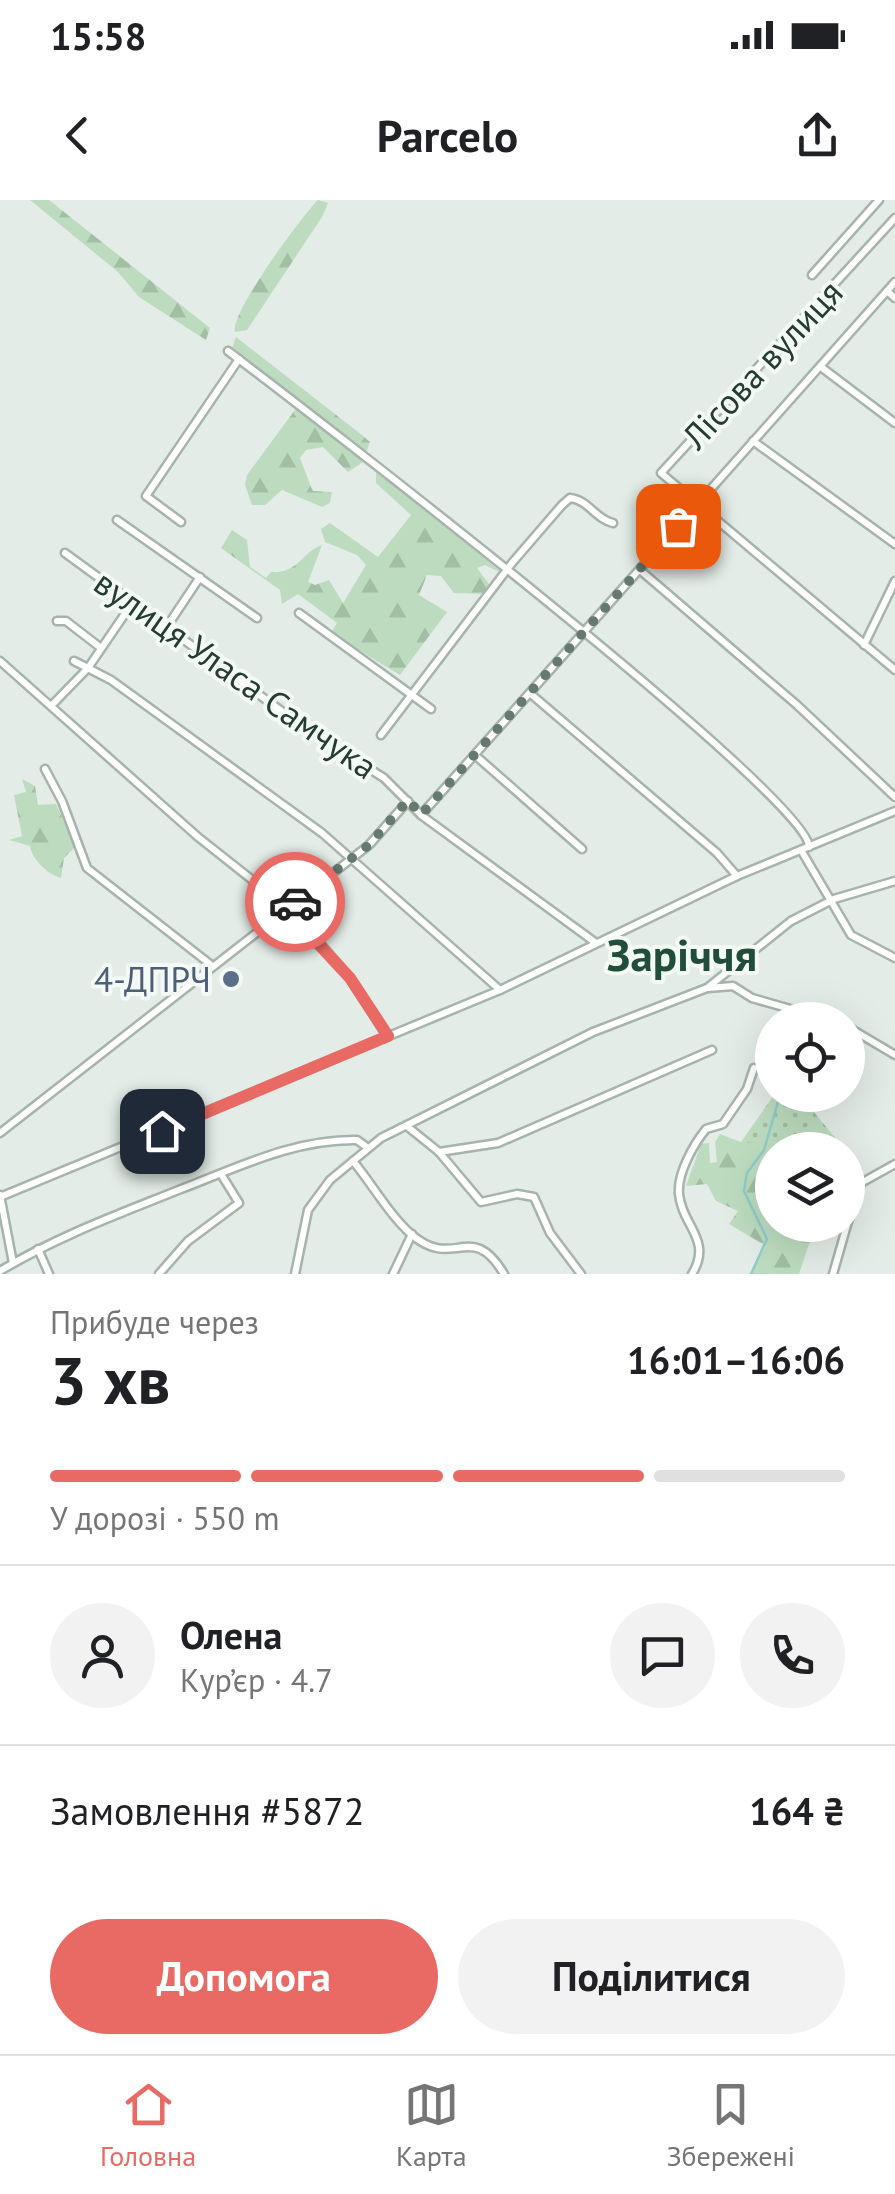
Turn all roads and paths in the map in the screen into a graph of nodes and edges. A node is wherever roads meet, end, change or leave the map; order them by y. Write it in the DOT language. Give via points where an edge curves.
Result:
graph roads {
  1 [pos="879,200"];
  2 [pos="895,218"];
  3 [pos="812,275"];
  4 [pos="895,282"];
  5 [pos="888,291"];
  6 [pos="895,298"];
  7 [pos="228,351"];
  8 [pos="239,359"];
  9 [pos="821,367"];
  10 [pos="895,423"];
  11 [pos="754,441"];
  12 [pos="698,504"];
  13 [pos="117,520"];
  14 [pos="182,522"];
  15 [pos="613,523"];
  16 [pos="895,544"];
  17 [pos="66,553"];
  18 [pos="509,570"];
  19 [pos="640,570"];
  20 [pos="200,576"];
  21 [pos="895,581"];
  22 [pos="133,602"];
  23 [pos="299,613"];
  24 [pos="257,618"];
  25 [pos="58,621"];
  26 [pos="168,625"];
  27 [pos="586,632"];
  28 [pos="864,644"];
  29 [pos="102,648"];
  30 [pos="0,661"];
  31 [pos="74,661"];
  32 [pos="88,668"];
  33 [pos="895,670"];
  34 [pos="412,695"];
  35 [pos="532,695"];
  36 [pos="52,705"];
  37 [pos="432,709"];
  38 [pos="381,736"];
  39 [pos="476,756"];
  40 [pos="45,769"];
  41 [pos="895,797"];
  42 [pos="408,800"];
  43 [pos="895,811"];
  44 [pos="421,815"];
  45 [pos="805,848"];
  46 [pos="582,849"];
  47 [pos="348,859"];
  48 [pos="737,876"];
  49 [pos="895,881"];
  50 [pos="834,899"];
  51 [pos="286,909"];
  52 [pos="596,943"];
  53 [pos="895,958"];
  54 [pos="210,964"];
  55 [pos="707,988"];
  56 [pos="500,990"];
  57 [pos="766,1002"];
  58 [pos="388,1036"];
  59 [pos="865,1037"];
  60 [pos="712,1050"];
  61 [pos="895,1055"];
  62 [pos="754,1068"];
  63 [pos="408,1127"];
  64 [pos="0,1132"];
  65 [pos="368,1148"];
  66 [pos="439,1152"];
  67 [pos="353,1161"];
  68 [pos="895,1164"];
  69 [pos="220,1174"];
  70 [pos="865,1181"];
  71 [pos="0,1196"];
  72 [pos="412,1234"];
  73 [pos="842,1242"];
  74 [pos="38,1249"];
  75 [pos="13,1263"];
  76 [pos="0,1271"];
  77 [pos="50,1274"];
  78 [pos="159,1274"];
  79 [pos="295,1274"];
  80 [pos="393,1274"];
  81 [pos="504,1274"];
  82 [pos="581,1274"];
  83 [pos="692,1274"];
  84 [pos="833,1274"];
  1 -- 3 [label="street"];
  2 -- 12 [label="street, Лісова вулиця" via="662,473"];
  4 -- 5 [label="street"];
  5 -- 6 [label="street"];
  5 -- 9 [label="street"];
  7 -- 8 [label="street"];
  8 -- 14 [label="street" via="146,496"];
  8 -- 18 [label="street"];
  9 -- 10 [label="street"];
  9 -- 11 [label="street"];
  11 -- 12 [label="street"];
  11 -- 16 [label="street"];
  12 -- 19 [label="street"];
  12 -- 28 [label="street"];
  13 -- 20 [label="street"];
  15 -- 18 [label="street" via="570,498"];
  17 -- 22 [label="street, вулиця Уласа Самчука"];
  18 -- 27 [label="street"];
  18 -- 34 [label="street"];
  19 -- 27 [label="street"];
  19 -- 41 [label="street"];
  20 -- 24 [label="street"];
  20 -- 26 [label="street"];
  21 -- 28 [label="street"];
  22 -- 26 [label="street, вулиця Уласа Самчука"];
  22 -- 29 [label="street"];
  23 -- 34 [label="street"];
  25 -- 29 [label="street"];
  26 -- 42 [label="street, вулиця Уласа Самчука"];
  27 -- 35 [label="street"];
  27 -- 45 [label="street" via="807,834"];
  28 -- 33 [label="street"];
  29 -- 32 [label="street"];
  30 -- 36 [label="street"];
  31 -- 32 [label="street"];
  32 -- 36 [label="street"];
  32 -- 47 [label="street" via="322,833"];
  34 -- 37 [label="street"];
  34 -- 38 [label="street"];
  35 -- 39 [label="street"];
  35 -- 48 [label="street"];
  36 -- 51 [label="street"];
  39 -- 44 [label="street"];
  39 -- 46 [label="street"];
  40 -- 54 [label="street" via="87,868"];
  42 -- 44 [label="street, вулиця Уласа Самчука"];
  42 -- 47 [label="street"];
  43 -- 45 [label="street"];
  44 -- 52 [label="street, вулиця Уласа Самчука"];
  45 -- 48 [label="street"];
  45 -- 50 [label="street"];
  47 -- 51 [label="street"];
  47 -- 56 [label="street"];
  48 -- 52 [label="street"];
  49 -- 50 [label="street"];
  50 -- 53 [label="street" via="851,935"];
  50 -- 55 [label="street" via="770,934"];
  51 -- 54 [label="street"];
  51 -- 58 [label="street" via="341,966"];
  52 -- 56 [label="street"];
  54 -- 64 [label="street"];
  55 -- 57 [label="street" via="733,986"];
  55 -- 63 [label="street" via="593,1032"];
  56 -- 58 [label="street"];
  58 -- 71 [label="street"];
  59 -- 61 [label="street"];
  60 -- 66 [label="street" via="498,1143"];
  62 -- 83 [label="street" via="723,1124 706,1128 687,1162 679,1194 702,1255"];
  63 -- 65 [label="street"];
  63 -- 66 [label="street"];
  65 -- 67 [label="street"];
  65 -- 69 [label="street" via="357,1140 319,1140"];
  66 -- 82 [label="street" via="482,1202 534,1197 550,1233"];
  67 -- 72 [label="street"];
  67 -- 79 [label="street" via="330,1180 303,1220"];
  68 -- 70 [label="street"];
  69 -- 74 [label="street"];
  69 -- 78 [label="street" via="239,1202 188,1241"];
  71 -- 75 [label="street"];
  72 -- 80 [label="street"];
  72 -- 81 [label="street" via="450,1250 487,1249"];
  73 -- 84 [label="street"];
  74 -- 75 [label="street"];
  74 -- 77 [label="street"];
  75 -- 76 [label="street"];
}
